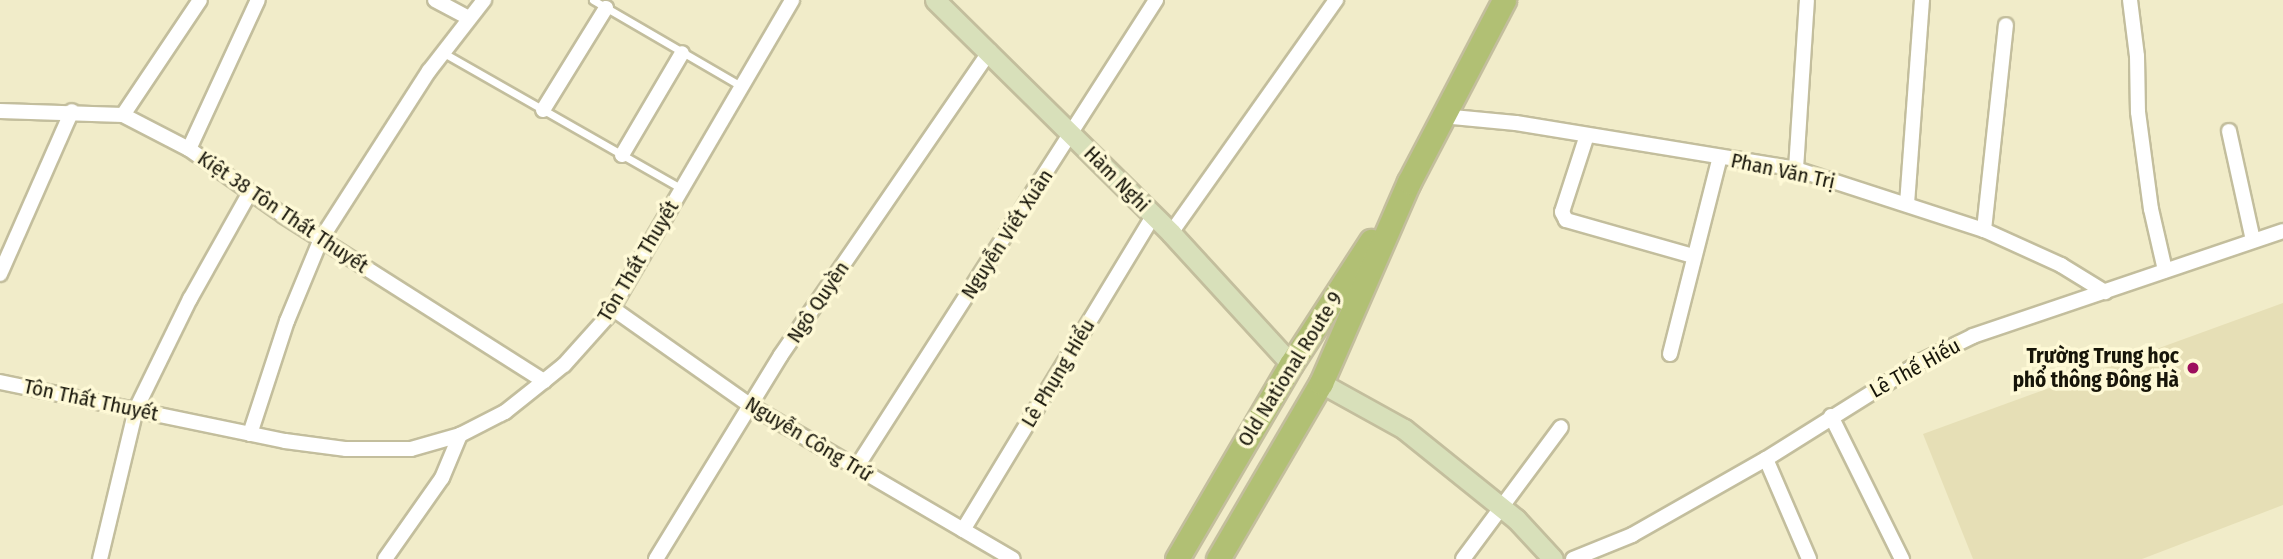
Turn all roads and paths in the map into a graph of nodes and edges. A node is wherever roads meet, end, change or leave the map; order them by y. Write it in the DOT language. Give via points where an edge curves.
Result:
graph roads {
  1 [pos="200,0"];
  2 [pos="258,0"];
  3 [pos="435,0"];
  4 [pos="484,0"];
  5 [pos="792,0"];
  6 [pos="935,0"];
  7 [pos="1156,0"];
  8 [pos="1336,0"];
  9 [pos="1504,0"];
  10 [pos="1807,0"];
  11 [pos="1922,0"];
  12 [pos="2130,0"];
  13 [pos="600,4"];
  14 [pos="469,18"];
  15 [pos="2006,24"];
  16 [pos="989,51"];
  17 [pos="442,52"];
  18 [pos="682,53"];
  19 [pos="742,86"];
  20 [pos="543,110"];
  21 [pos="0,111"];
  22 [pos="72,111"];
  23 [pos="124,115"];
  24 [pos="1442,116"];
  25 [pos="2229,131"];
  26 [pos="1072,134"];
  27 [pos="1587,135"];
  28 [pos="189,149"];
  29 [pos="622,155"];
  30 [pos="1720,157"];
  31 [pos="1796,169"];
  32 [pos="1409,182"];
  33 [pos="682,189"];
  34 [pos="250,192"];
  35 [pos="1907,204"];
  36 [pos="1153,216"];
  37 [pos="1984,230"];
  38 [pos="2283,231"];
  39 [pos="1171,233"];
  40 [pos="321,239"];
  41 [pos="2253,240"];
  42 [pos="1693,256"];
  43 [pos="2165,270"];
  44 [pos="0,274"];
  45 [pos="2105,292"];
  46 [pos="612,308"];
  47 [pos="1670,354"];
  48 [pos="1291,364"];
  49 [pos="544,381"];
  50 [pos="0,382"];
  51 [pos="1321,383"];
  52 [pos="751,406"];
  53 [pos="136,409"];
  54 [pos="1831,416"];
  55 [pos="1561,428"];
  56 [pos="250,434"];
  57 [pos="460,435"];
  58 [pos="1766,459"];
  59 [pos="856,468"];
  60 [pos="1502,506"];
  61 [pos="963,530"];
  62 [pos="100,559"];
  63 [pos="385,559"];
  64 [pos="656,559"];
  65 [pos="1013,559"];
  66 [pos="1177,559"];
  67 [pos="1218,559"];
  68 [pos="1463,559"];
  69 [pos="1553,559"];
  70 [pos="1573,559"];
  71 [pos="1809,559"];
  72 [pos="1902,559"];
  1 -- 23 [label="street"];
  2 -- 28 [label="street"];
  3 -- 14 [label="street"];
  4 -- 14 [label="street"];
  5 -- 19 [label="street, Tôn Thất Thuyết"];
  6 -- 16 [label="street, Hàm Nghi"];
  7 -- 26 [label="street, Nguyễn Viết Xuân"];
  8 -- 39 [label="street"];
  9 -- 24 [label="main road, Old National Route 9"];
  10 -- 31 [label="street"];
  11 -- 35 [label="street"];
  12 -- 43 [label="street" via="2140,126"];
  13 -- 18 [label="lane"];
  13 -- 20 [label="street"];
  14 -- 17 [label="street"];
  15 -- 37 [label="street"];
  16 -- 26 [label="street, Hàm Nghi"];
  16 -- 52 [label="street, Ngô Quyền"];
  17 -- 20 [label="lane"];
  17 -- 40 [label="street"];
  18 -- 19 [label="lane"];
  18 -- 29 [label="street"];
  19 -- 33 [label="street, Tôn Thất Thuyết"];
  20 -- 29 [label="lane"];
  21 -- 22 [label="street, Kiệt 38 Tôn Thất Thuyết"];
  22 -- 23 [label="street, Kiệt 38 Tôn Thất Thuyết"];
  22 -- 44 [label="street"];
  23 -- 28 [label="street, Kiệt 38 Tôn Thất Thuyết"];
  24 -- 27 [label="street, Phan Văn Trị"];
  24 -- 32 [label="main road, Old National Route 9"];
  25 -- 41 [label="street"];
  26 -- 36 [label="street, Hàm Nghi"];
  26 -- 59 [label="street, Nguyễn Viết Xuân"];
  27 -- 30 [label="street, Phan Văn Trị"];
  27 -- 42 [label="street" via="1562,212 1566,220"];
  28 -- 34 [label="street, Kiệt 38 Tôn Thất Thuyết"];
  29 -- 33 [label="lane"];
  30 -- 31 [label="street, Phan Văn Trị"];
  30 -- 42 [label="street"];
  31 -- 35 [label="street, Phan Văn Trị"];
  32 -- 48 [label="main road, Old National Route 9"];
  32 -- 51 [label="main road, Old National Route 9"];
  33 -- 46 [label="street, Tôn Thất Thuyết"];
  34 -- 40 [label="street, Kiệt 38 Tôn Thất Thuyết"];
  34 -- 53 [label="street"];
  35 -- 37 [label="street, Phan Văn Trị"];
  36 -- 39 [label="street, Hàm Nghi"];
  36 -- 61 [label="street, Lê Phụng Hiểu"];
  37 -- 45 [label="street, Phan Văn Trị" via="2061,265"];
  38 -- 41 [label="street, Lê Thế Hiếu"];
  39 -- 48 [label="street, Hàm Nghi"];
  40 -- 49 [label="street, Kiệt 38 Tôn Thất Thuyết"];
  40 -- 56 [label="street" via="287,321"];
  41 -- 43 [label="street, Lê Thế Hiếu"];
  42 -- 47 [label="street"];
  43 -- 45 [label="street, Lê Thế Hiếu"];
  45 -- 54 [label="street, Lê Thế Hiếu" via="1973,336"];
  46 -- 49 [label="street, Tôn Thất Thuyết" via="564,365"];
  46 -- 52 [label="street, Nguyễn Công Trứ"];
  48 -- 51 [label="main road"];
  48 -- 66 [label="main road, Old National Route 9"];
  49 -- 57 [label="street, Tôn Thất Thuyết" via="505,412"];
  50 -- 53 [label="street, Tôn Thất Thuyết"];
  51 -- 60 [label="street" via="1404,429"];
  51 -- 67 [label="main road, Old National Route 9"];
  52 -- 59 [label="street, Nguyễn Công Trứ"];
  52 -- 64 [label="street, Ngô Quyền"];
  53 -- 56 [label="street, Tôn Thất Thuyết"];
  53 -- 62 [label="street"];
  54 -- 58 [label="street, Lê Thế Hiếu"];
  54 -- 72 [label="street"];
  55 -- 60 [label="street"];
  56 -- 57 [label="street, Tôn Thất Thuyết" via="372,449 411,449"];
  57 -- 63 [label="street" via="442,478"];
  58 -- 70 [label="street, Lê Thế Hiếu" via="1632,535"];
  58 -- 71 [label="street"];
  59 -- 61 [label="street, Nguyễn Công Trứ"];
  60 -- 68 [label="street"];
  60 -- 69 [label="street"];
  61 -- 65 [label="street, Nguyễn Công Trứ"];
}
